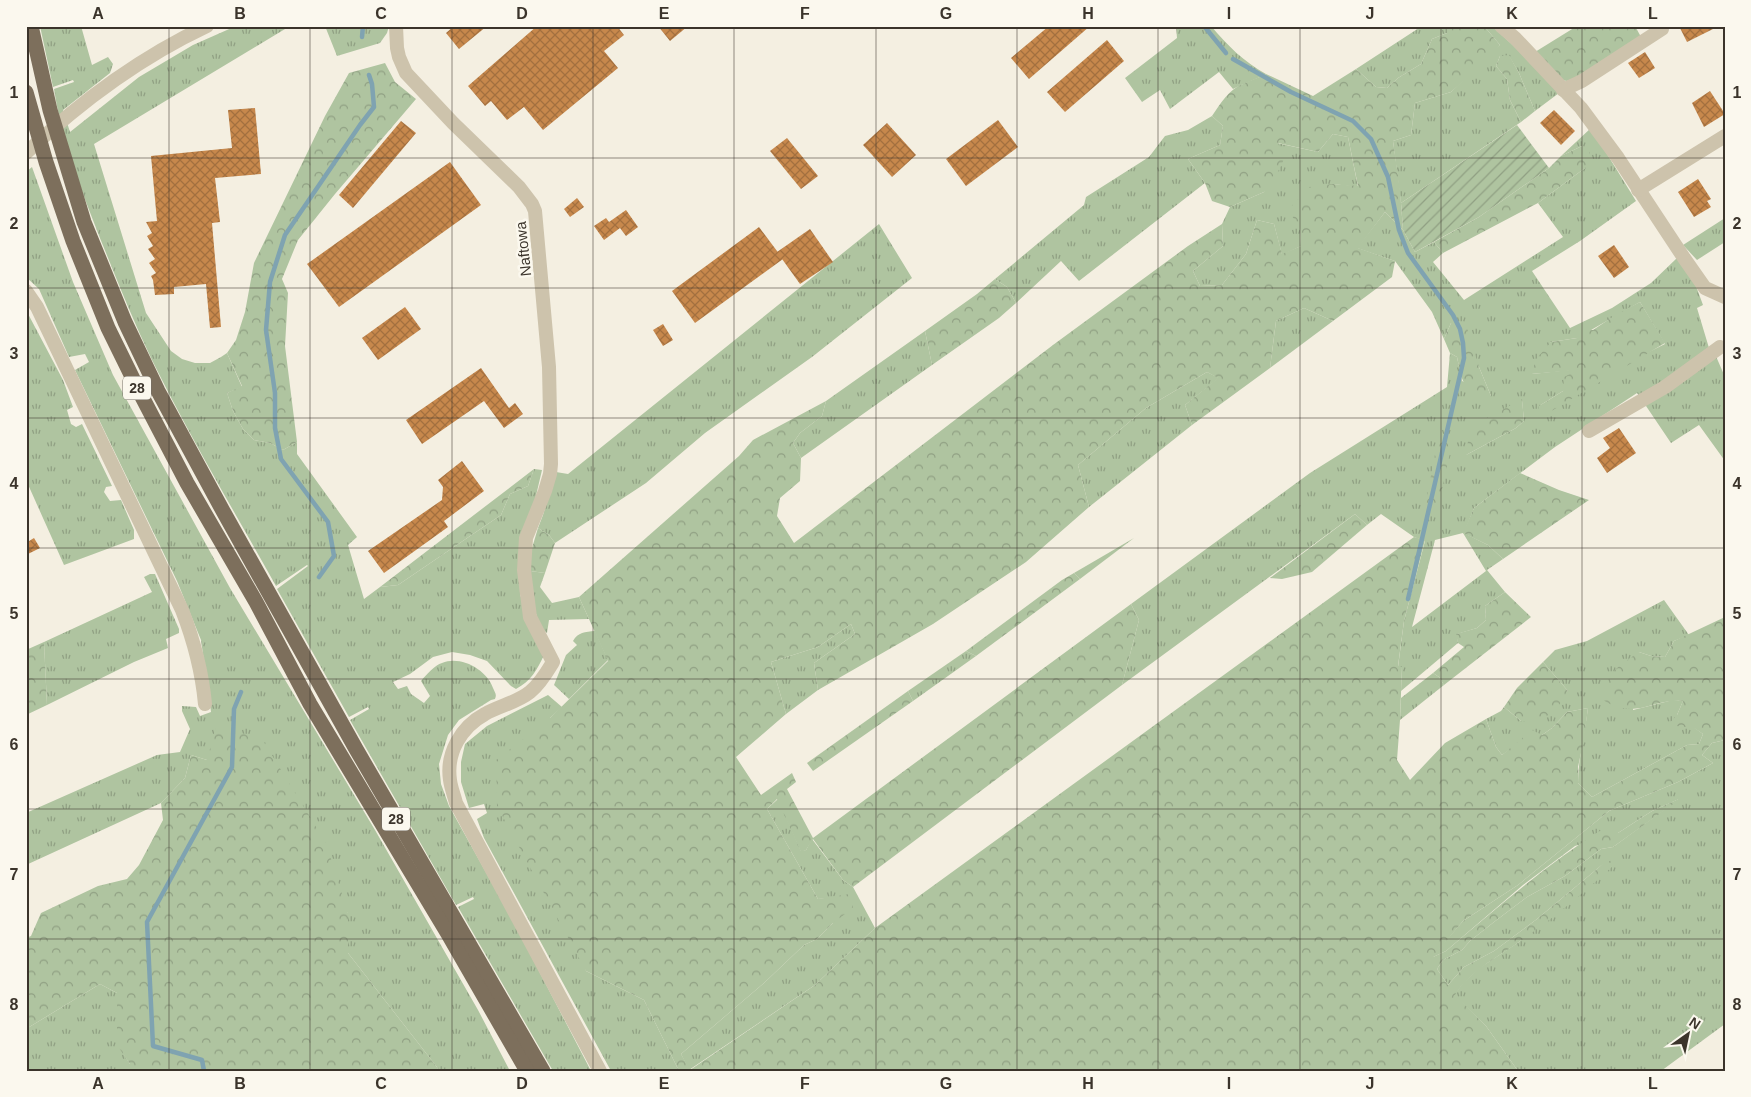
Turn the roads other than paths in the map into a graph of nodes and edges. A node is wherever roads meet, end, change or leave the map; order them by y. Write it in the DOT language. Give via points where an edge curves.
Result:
graph roads {
  1 [pos="31,26"];
  2 [pos="207,26"];
  3 [pos="396,26"];
  4 [pos="1501,26"];
  5 [pos="1662,26"];
  6 [pos="1563,90"];
  7 [pos="26,92"];
  8 [pos="1725,136"];
  9 [pos="26,153"];
  10 [pos="1638,190"];
  11 [pos="26,290"];
  12 [pos="1725,297"];
  13 [pos="1720,347"];
  14 [pos="1589,431"];
  15 [pos="205,704"];
  16 [pos="527,1071"];
  17 [pos="542,1071"];
  18 [pos="600,1071"];
  1 -- 17 [label="main road, 28" via="50,110 84,222 114,297 175,424 371,776"];
  2 -- 9 [label="street" via="127,70"];
  3 -- 18 [label="street, Naftowa" via="397,48 406,73 519,187 535,211 549,366 551,464 545,491 526,538 524,570 530,617 553,662 530,693 484,714 469,726 457,740 450,760 450,780 456,803"];
  4 -- 6 [label="street"];
  5 -- 6 [label="street" via="1582,81"];
  6 -- 10 [label="street" via="1581,108"];
  7 -- 16 [label="main road, 28" via="52,183 92,290 151,416 310,704"];
  8 -- 10 [label="street"];
  10 -- 12 [label="street" via="1705,288"];
  11 -- 15 [label="street" via="182,610 203,678"];
  13 -- 14 [label="street" via="1666,387"];
}
